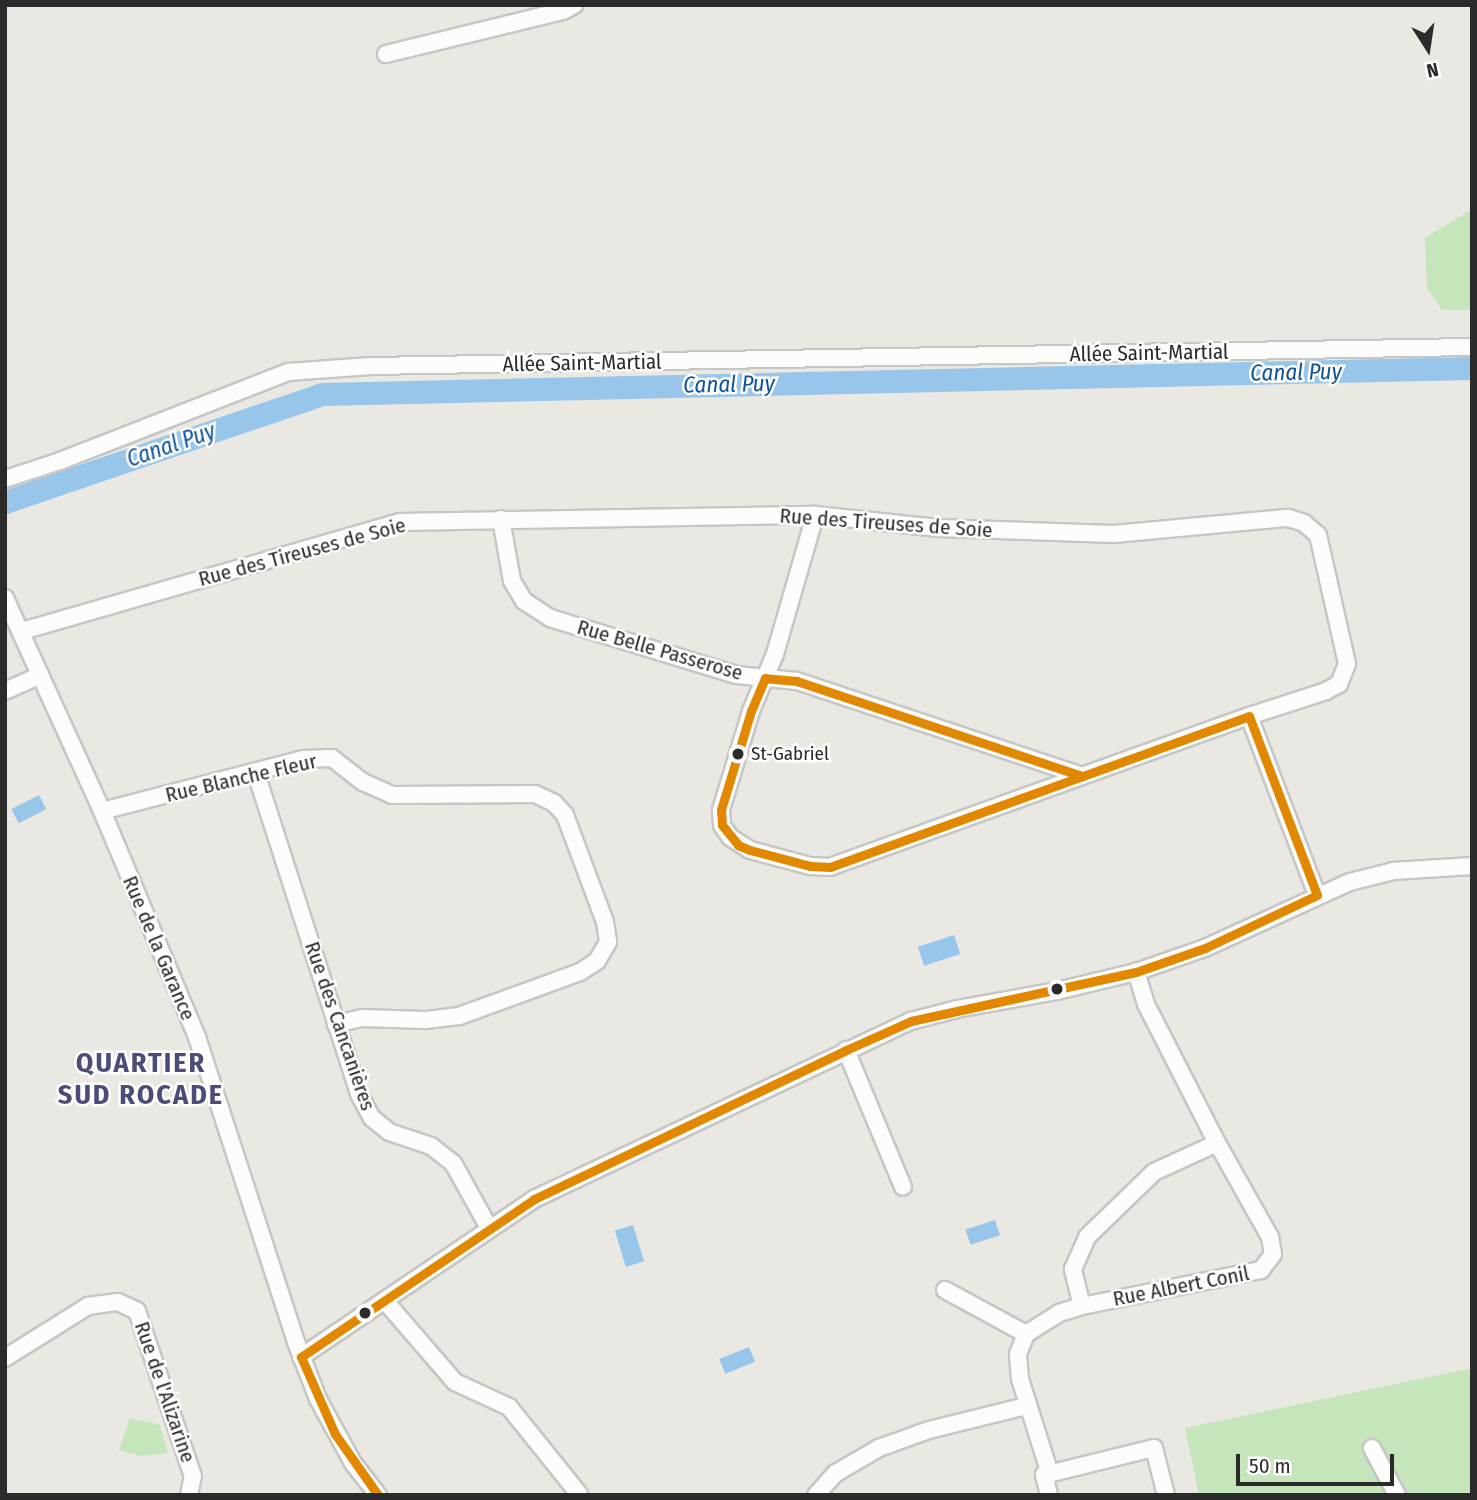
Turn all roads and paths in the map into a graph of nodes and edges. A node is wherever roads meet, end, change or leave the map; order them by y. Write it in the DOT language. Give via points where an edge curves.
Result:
graph roads {
  1 [pos="574,5"];
  2 [pos="386,54"];
  3 [pos="1472,347"];
  4 [pos="5,479"];
  5 [pos="815,515"];
  6 [pos="501,519"];
  7 [pos="5,598"];
  8 [pos="22,631"];
  9 [pos="41,675"];
  10 [pos="765,678"];
  11 [pos="5,691"];
  12 [pos="1249,716"];
  13 [pos="256,773"];
  14 [pos="1082,776"];
  15 [pos="102,811"];
  16 [pos="1472,866"];
  17 [pos="1317,895"];
  18 [pos="1136,972"];
  19 [pos="336,1024"];
  20 [pos="846,1050"];
  21 [pos="1217,1143"];
  22 [pos="903,1187"];
  23 [pos="489,1228"];
  24 [pos="945,1290"];
  25 [pos="386,1301"];
  26 [pos="1082,1306"];
  27 [pos="1026,1334"];
  28 [pos="301,1357"];
  29 [pos="5,1358"];
  30 [pos="1026,1406"];
  31 [pos="1372,1448"];
  32 [pos="1049,1474"];
  33 [pos="579,1494"];
  34 [pos="188,1495"];
  35 [pos="378,1495"];
  36 [pos="816,1495"];
  37 [pos="1049,1495"];
  38 [pos="1166,1495"];
  39 [pos="1397,1495"];
  1 -- 2 [label="street"];
  3 -- 4 [label="street, Allée Saint-Martial" via="371,366 288,372"];
  5 -- 6 [label="street, Rue des Tireuses de Soie"];
  5 -- 10 [label="street, Rue des Tireuses de Soie"];
  5 -- 12 [label="street, Rue des Tireuses de Soie" via="939,528 1114,534 1288,518 1304,523 1318,535 1348,664 1339,684 1326,691"];
  6 -- 8 [label="street, Rue des Tireuses de Soie" via="399,522"];
  6 -- 10 [label="street, Rue Belle Passerose" via="512,581 524,601 550,618 737,675"];
  7 -- 8 [label="street, Rue de la Garance"];
  8 -- 9 [label="street, Rue de la Garance"];
  9 -- 11 [label="street"];
  9 -- 15 [label="street, Rue de la Garance"];
  10 -- 14 [label="street, Rue Belle Passerose" via="797,681"];
  10 -- 14 [label="street, Rue des Tireuses de Soie" via="721,810 722,825 730,837 750,850 830,867"];
  12 -- 14 [label="street, Rue des Tireuses de Soie"];
  12 -- 17 [label="street"];
  13 -- 15 [label="street, Rue Blanche Fleur"];
  13 -- 19 [label="street, Rue des Cancanières"];
  13 -- 19 [label="street, Rue Blanche Fleur" via="303,759 332,758 363,782 392,795 536,794 565,815 605,922 608,942 597,961 580,972 459,1016 362,1018"];
  15 -- 28 [label="street, Rue de la Garance" via="197,1037"];
  16 -- 17 [label="street" via="1393,871"];
  17 -- 18 [label="street" via="1205,948"];
  18 -- 20 [label="street" via="911,1021"];
  18 -- 21 [label="street, Rue Albert Conil" via="1146,1004"];
  19 -- 23 [label="street, Rue des Cancanières" via="359,1094 372,1118 388,1132 431,1146 453,1163"];
  20 -- 22 [label="street"];
  20 -- 23 [label="street" via="573,1179"];
  21 -- 26 [label="street" via="1154,1172 1087,1237 1073,1269"];
  21 -- 26 [label="street, Rue Albert Conil" via="1270,1237 1273,1254 1261,1270"];
  23 -- 25 [label="street"];
  24 -- 27 [label="street"];
  25 -- 28 [label="street"];
  25 -- 33 [label="street" via="455,1382 509,1407"];
  26 -- 27 [label="street, Rue Albert Conil" via="1059,1313"];
  27 -- 30 [label="street" via="1018,1354"];
  28 -- 35 [label="street, Rue de la Garance" via="335,1434"];
  29 -- 34 [label="street, Rue de l'Alizarine" via="88,1306 118,1302 137,1311 193,1476"];
  30 -- 32 [label="street"];
  30 -- 36 [label="street" via="929,1430 879,1448 836,1473"];
  31 -- 39 [label="street"];
  32 -- 37 [label="street" via="1044,1475"];
  32 -- 38 [label="street" via="1154,1447"];
}
